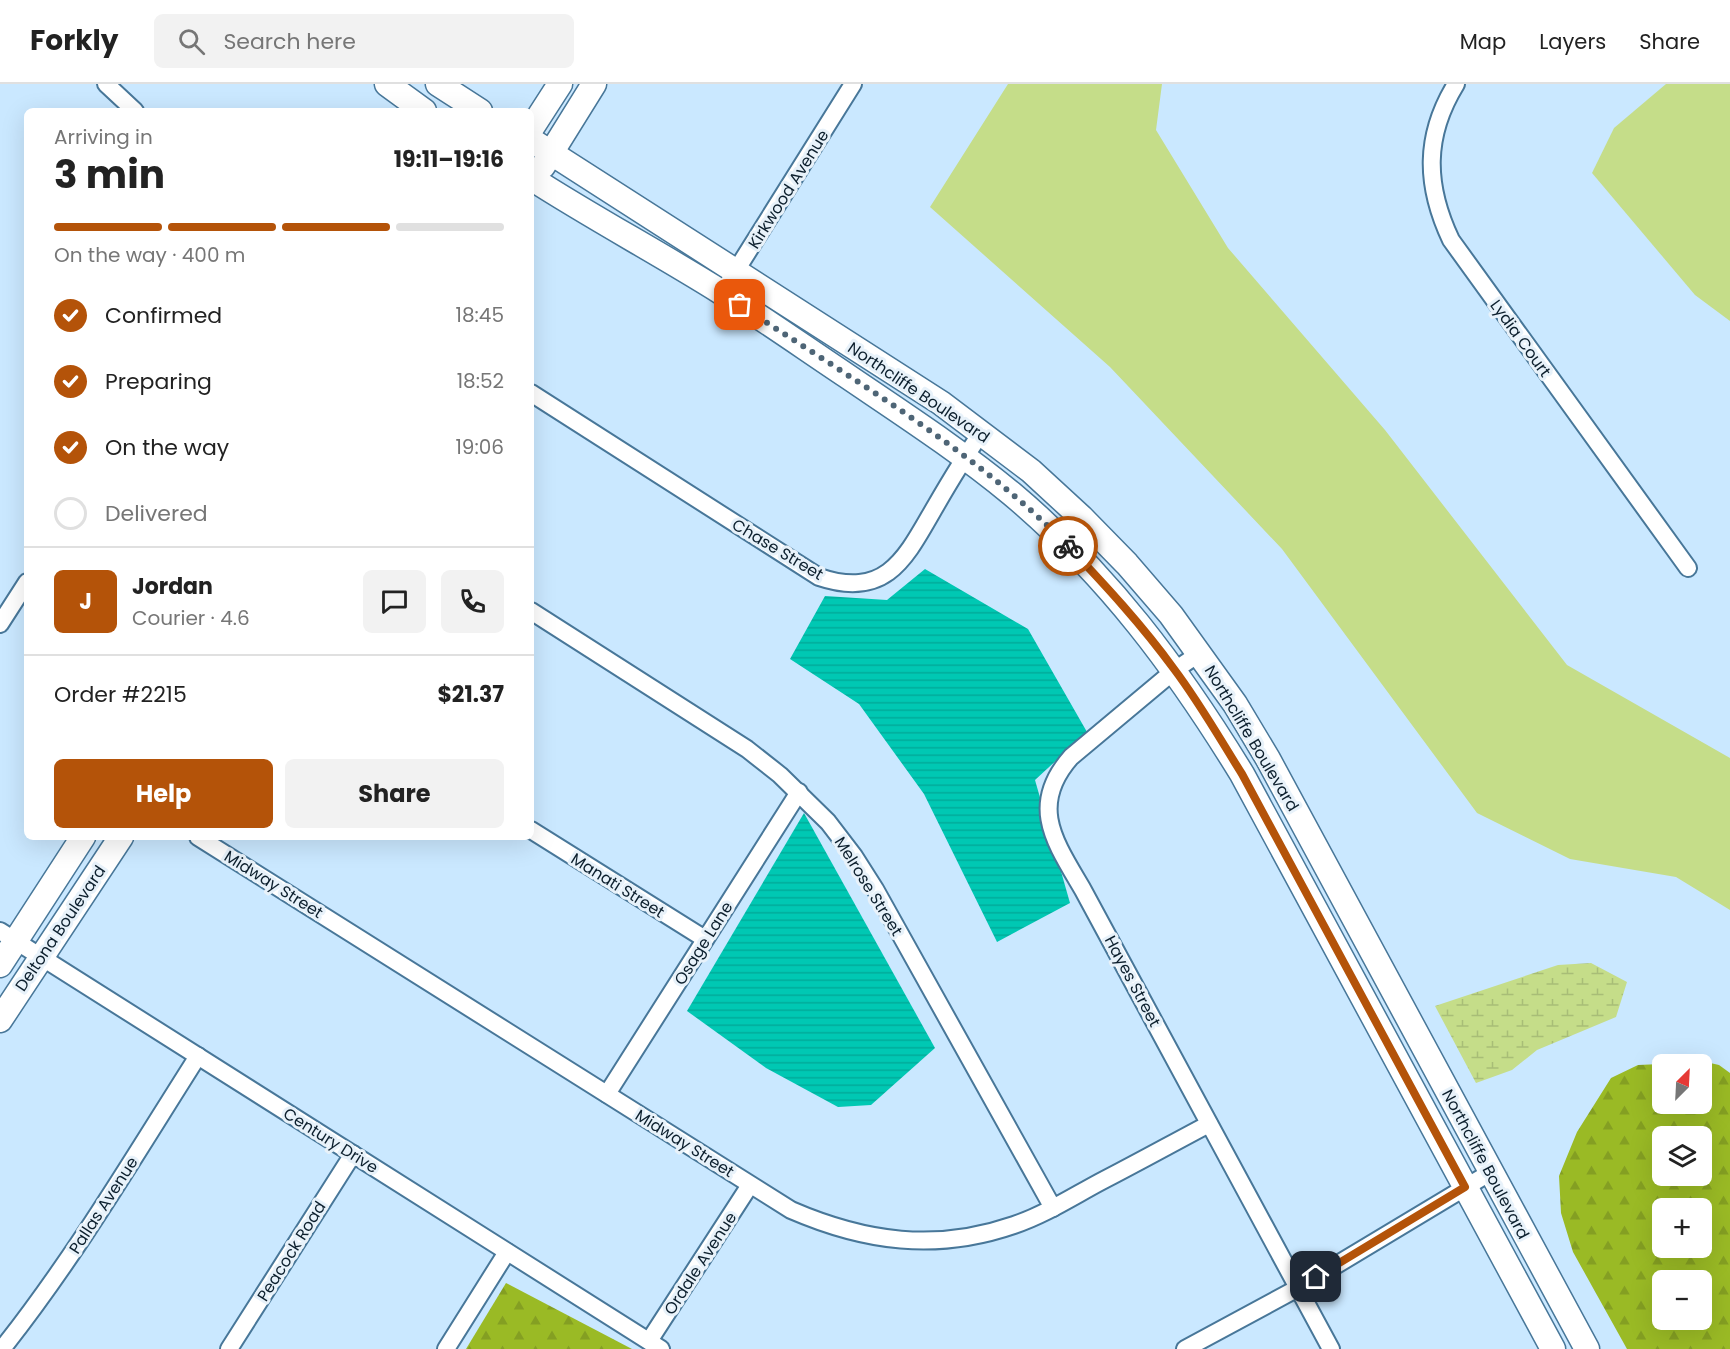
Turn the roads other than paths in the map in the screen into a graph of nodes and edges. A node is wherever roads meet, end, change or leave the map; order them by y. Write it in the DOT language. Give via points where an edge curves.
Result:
graph roads {
  1 [pos="106,84"];
  2 [pos="387,84"];
  3 [pos="438,84"];
  4 [pos="560,84"];
  5 [pos="594,84"];
  6 [pos="853,84"];
  7 [pos="1456,84"];
  8 [pos="132,108"];
  9 [pos="420,108"];
  10 [pos="475,108"];
  11 [pos="534,124"];
  12 [pos="541,147"];
  13 [pos="534,173"];
  14 [pos="534,182"];
  15 [pos="735,272"];
  16 [pos="722,293"];
  17 [pos="534,395"];
  18 [pos="982,432"];
  19 [pos="964,457"];
  20 [pos="1689,568"];
  21 [pos="24,587"];
  22 [pos="534,613"];
  23 [pos="0,624"];
  24 [pos="1200,653"];
  25 [pos="1175,670"];
  26 [pos="799,792"];
  27 [pos="534,832"];
  28 [pos="80,840"];
  29 [pos="119,840"];
  30 [pos="203,840"];
  31 [pos="8,936"];
  32 [pos="705,939"];
  33 [pos="40,958"];
  34 [pos="0,965"];
  35 [pos="0,1020"];
  36 [pos="198,1056"];
  37 [pos="607,1094"];
  38 [pos="1209,1124"];
  39 [pos="352,1154"];
  40 [pos="1491,1172"];
  41 [pos="750,1185"];
  42 [pos="1465,1187"];
  43 [pos="1053,1208"];
  44 [pos="507,1252"];
  45 [pos="1298,1288"];
  46 [pos="655,1345"];
  47 [pos="2,1349"];
  48 [pos="229,1349"];
  49 [pos="446,1349"];
  50 [pos="1185,1349"];
  51 [pos="1331,1349"];
  52 [pos="1553,1349"];
  53 [pos="1587,1349"];
  1 -- 8 [label="street"];
  2 -- 9 [label="main road"];
  3 -- 10 [label="main road"];
  4 -- 11 [label="main road"];
  5 -- 12 [label="main road"];
  6 -- 15 [label="street, Kirkwood Avenue"];
  7 -- 20 [label="street, Lydia Court" via="1437,123 1432,145 1433,192 1447,232"];
  12 -- 13 [label="main road"];
  12 -- 15 [label="main road, Northcliffe Boulevard"];
  14 -- 16 [label="main road, Northcliffe Boulevard"];
  15 -- 16 [label="street, Kirkwood Avenue"];
  15 -- 18 [label="main road, Northcliffe Boulevard"];
  16 -- 19 [label="main road, Northcliffe Boulevard"];
  17 -- 19 [label="street, Chase Street" via="819,577 835,583 872,581 898,565"];
  18 -- 19 [label="street, Chase Street"];
  18 -- 24 [label="main road, Northcliffe Boulevard" via="1082,517 1127,564"];
  19 -- 25 [label="main road, Northcliffe Boulevard" via="1060,538 1112,592"];
  21 -- 23 [label="street"];
  22 -- 26 [label="street, Melrose Street" via="747,749"];
  24 -- 25 [label="street, Hayes Street"];
  24 -- 40 [label="main road, Northcliffe Boulevard" via="1268,759"];
  25 -- 38 [label="street, Hayes Street" via="1071,757 1053,782 1048,815 1058,847"];
  25 -- 42 [label="main road, Northcliffe Boulevard" via="1242,774"];
  26 -- 32 [label="street, Osage Lane"];
  26 -- 43 [label="street, Melrose Street" via="828,822 875,889"];
  27 -- 32 [label="street, Manati Street"];
  28 -- 31 [label="main road, Deltona Boulevard"];
  29 -- 33 [label="main road, Deltona Boulevard"];
  30 -- 37 [label="street, Midway Street"];
  31 -- 33 [label="street, Century Drive"];
  31 -- 34 [label="main road, Deltona Boulevard"];
  32 -- 37 [label="street, Osage Lane"];
  33 -- 35 [label="main road, Deltona Boulevard"];
  33 -- 36 [label="street, Century Drive"];
  36 -- 39 [label="street, Century Drive"];
  36 -- 47 [label="street, Pallas Avenue" via="75,1249"];
  37 -- 41 [label="street, Midway Street"];
  38 -- 43 [label="street, Midway Street"];
  38 -- 45 [label="street, Hayes Street"];
  39 -- 44 [label="street, Century Drive"];
  39 -- 48 [label="street, Peacock Road"];
  40 -- 42 [label="street"];
  40 -- 53 [label="main road, Northcliffe Boulevard"];
  41 -- 43 [label="street, Midway Street" via="822,1223 882,1239 946,1240 980,1235"];
  41 -- 46 [label="street, Ordale Avenue"];
  42 -- 45 [label="street"];
  42 -- 52 [label="main road, Northcliffe Boulevard"];
  44 -- 46 [label="street, Century Drive"];
  44 -- 49 [label="street"];
  45 -- 50 [label="street"];
  45 -- 51 [label="street, Hayes Street"];
}
